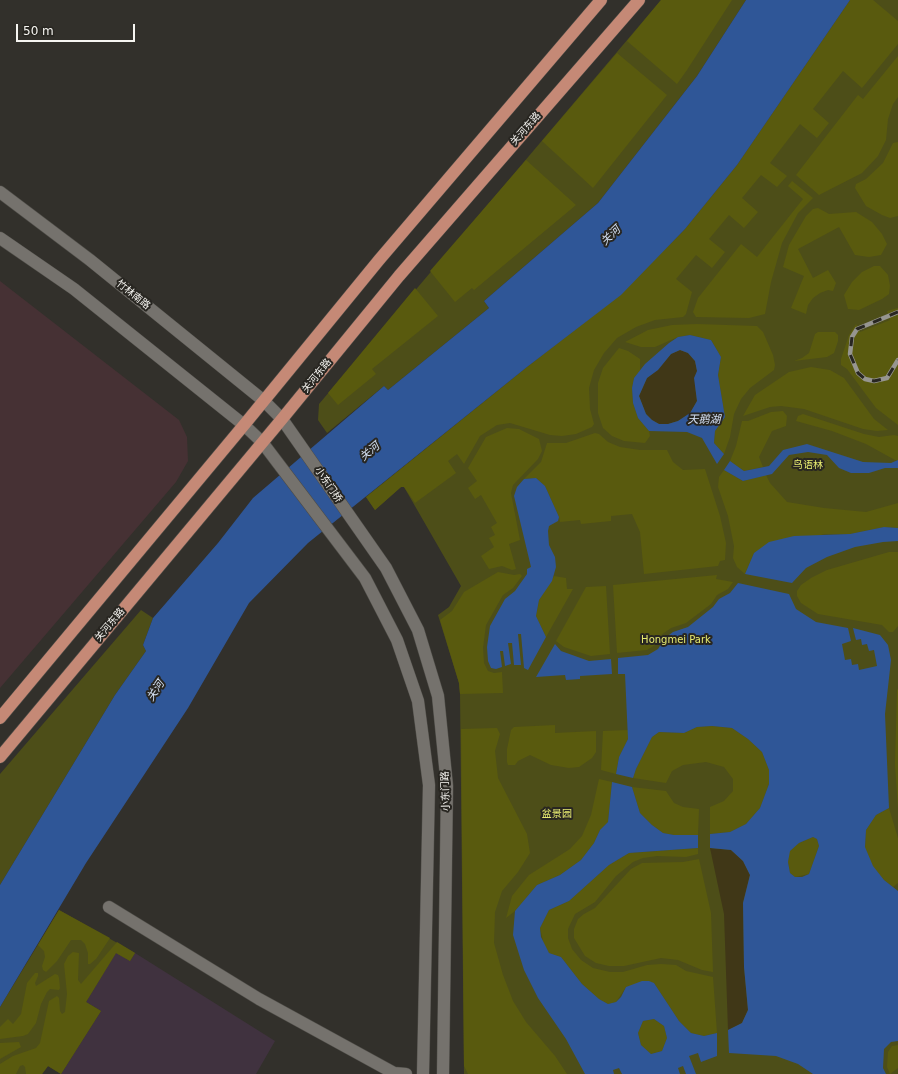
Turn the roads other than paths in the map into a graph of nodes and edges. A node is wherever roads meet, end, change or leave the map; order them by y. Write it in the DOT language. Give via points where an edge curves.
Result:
graph roads {
  1 [pos="601,0"];
  2 [pos="639,0"];
  3 [pos="0,192"];
  4 [pos="0,238"];
  5 [pos="264,401"];
  6 [pos="282,419"];
  7 [pos="244,425"];
  8 [pos="262,442"];
  9 [pos="357,527"];
  10 [pos="0,718"];
  11 [pos="0,757"];
  12 [pos="109,907"];
  13 [pos="406,1074"];
  14 [pos="423,1074"];
  15 [pos="443,1074"];
  1 -- 5 [label="main road" via="379,260"];
  2 -- 6 [label="main road, 关河东路" via="398,276"];
  3 -- 5 [label="main road, 竹林南路" via="90,260"];
  4 -- 7 [label="main road" via="74,289"];
  5 -- 6 [label="main road"];
  5 -- 7 [label="main road"];
  6 -- 8 [label="main road, 关河东路"];
  6 -- 9 [label="main road, 小东门桥"];
  7 -- 8 [label="main road"];
  7 -- 10 [label="main road"];
  8 -- 11 [label="main road, 关河东路"];
  8 -- 14 [label="main road, 小东门路" via="365,578 397,640 418,701 429,785"];
  9 -- 15 [label="main road, 小东门路" via="386,568 418,630 438,696 448,786"];
  12 -- 13 [label="main road" via="259,999 394,1073"];
}
